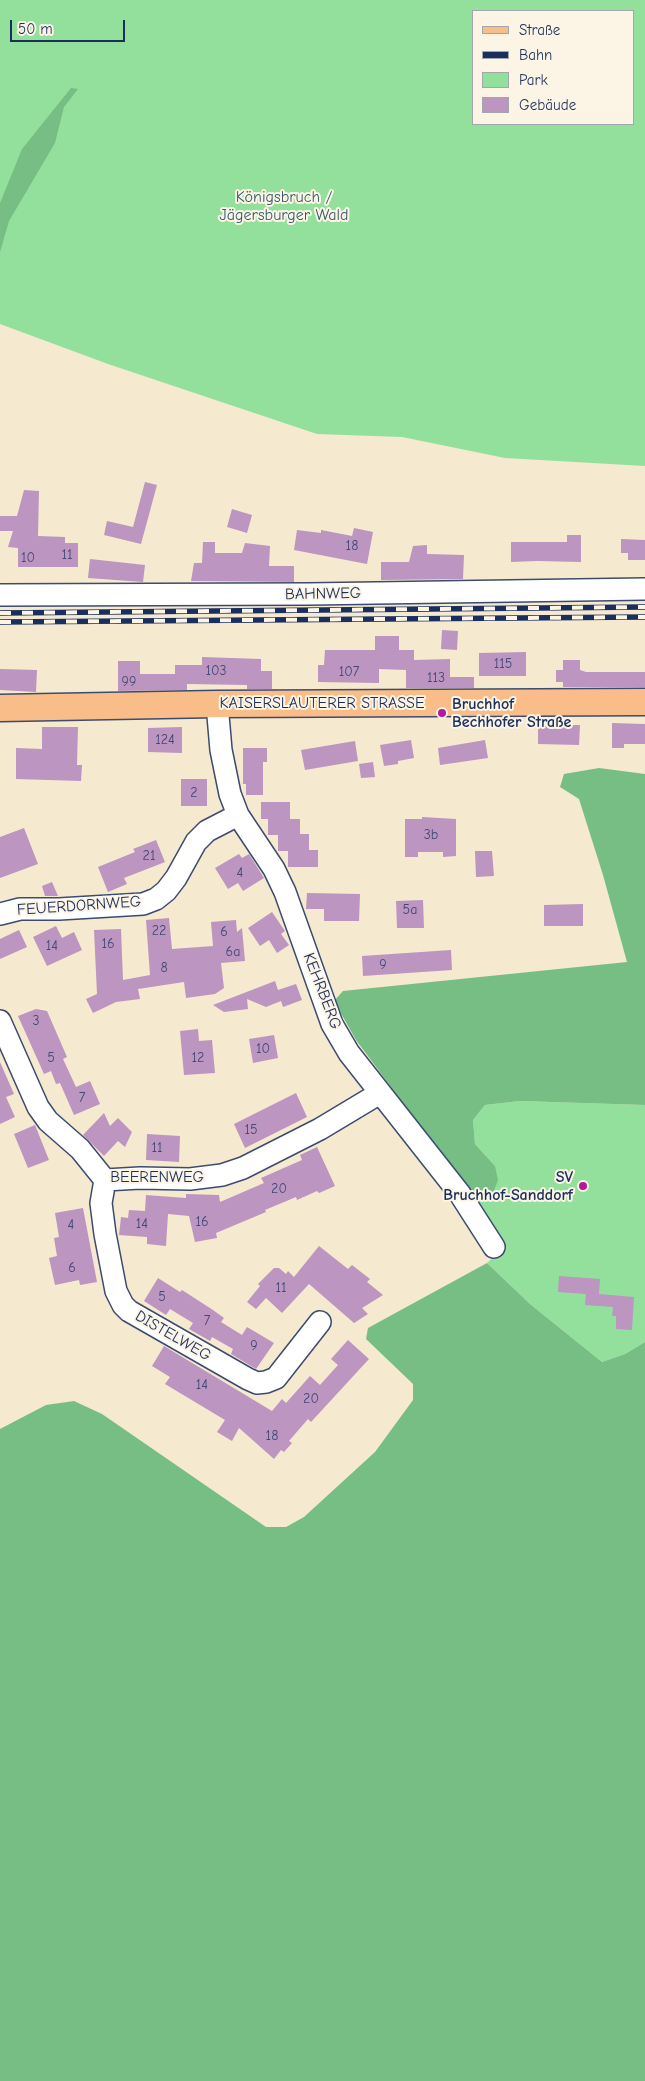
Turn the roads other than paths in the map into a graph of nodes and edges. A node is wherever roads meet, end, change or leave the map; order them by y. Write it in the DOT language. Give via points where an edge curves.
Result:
graph roads {
  1 [pos="645,588"];
  2 [pos="0,595"];
  3 [pos="645,702"];
  4 [pos="217,704"];
  5 [pos="0,708"];
  6 [pos="238,815"];
  7 [pos="0,914"];
  8 [pos="0,1020"];
  9 [pos="380,1094"];
  10 [pos="105,1180"];
  11 [pos="494,1246"];
  12 [pos="320,1322"];
  1 -- 2 [label="street, BAHNWEG"];
  3 -- 4 [label="main road, KAISERSLAUTERER STRASSE"];
  4 -- 5 [label="main road, KAISERSLAUTERER STRASSE"];
  4 -- 6 [label="street, KEHRBERG" via="225,776"];
  6 -- 7 [label="street, FEUERDORNWEG" via="207,831 196,842 176,878 156,899 143,904 20,909"];
  6 -- 9 [label="street, KEHRBERG" via="285,892 332,1024"];
  8 -- 10 [label="street, BEERENWEG" via="38,1107 48,1121 80,1148"];
  9 -- 10 [label="street, BEERENWEG" via="320,1129 222,1176"];
  9 -- 11 [label="street, KEHRBERG" via="460,1194"];
  10 -- 12 [label="street, DISTELWEG" via="101,1203 105,1234 116,1291 129,1311 257,1383 276,1378"];
}
